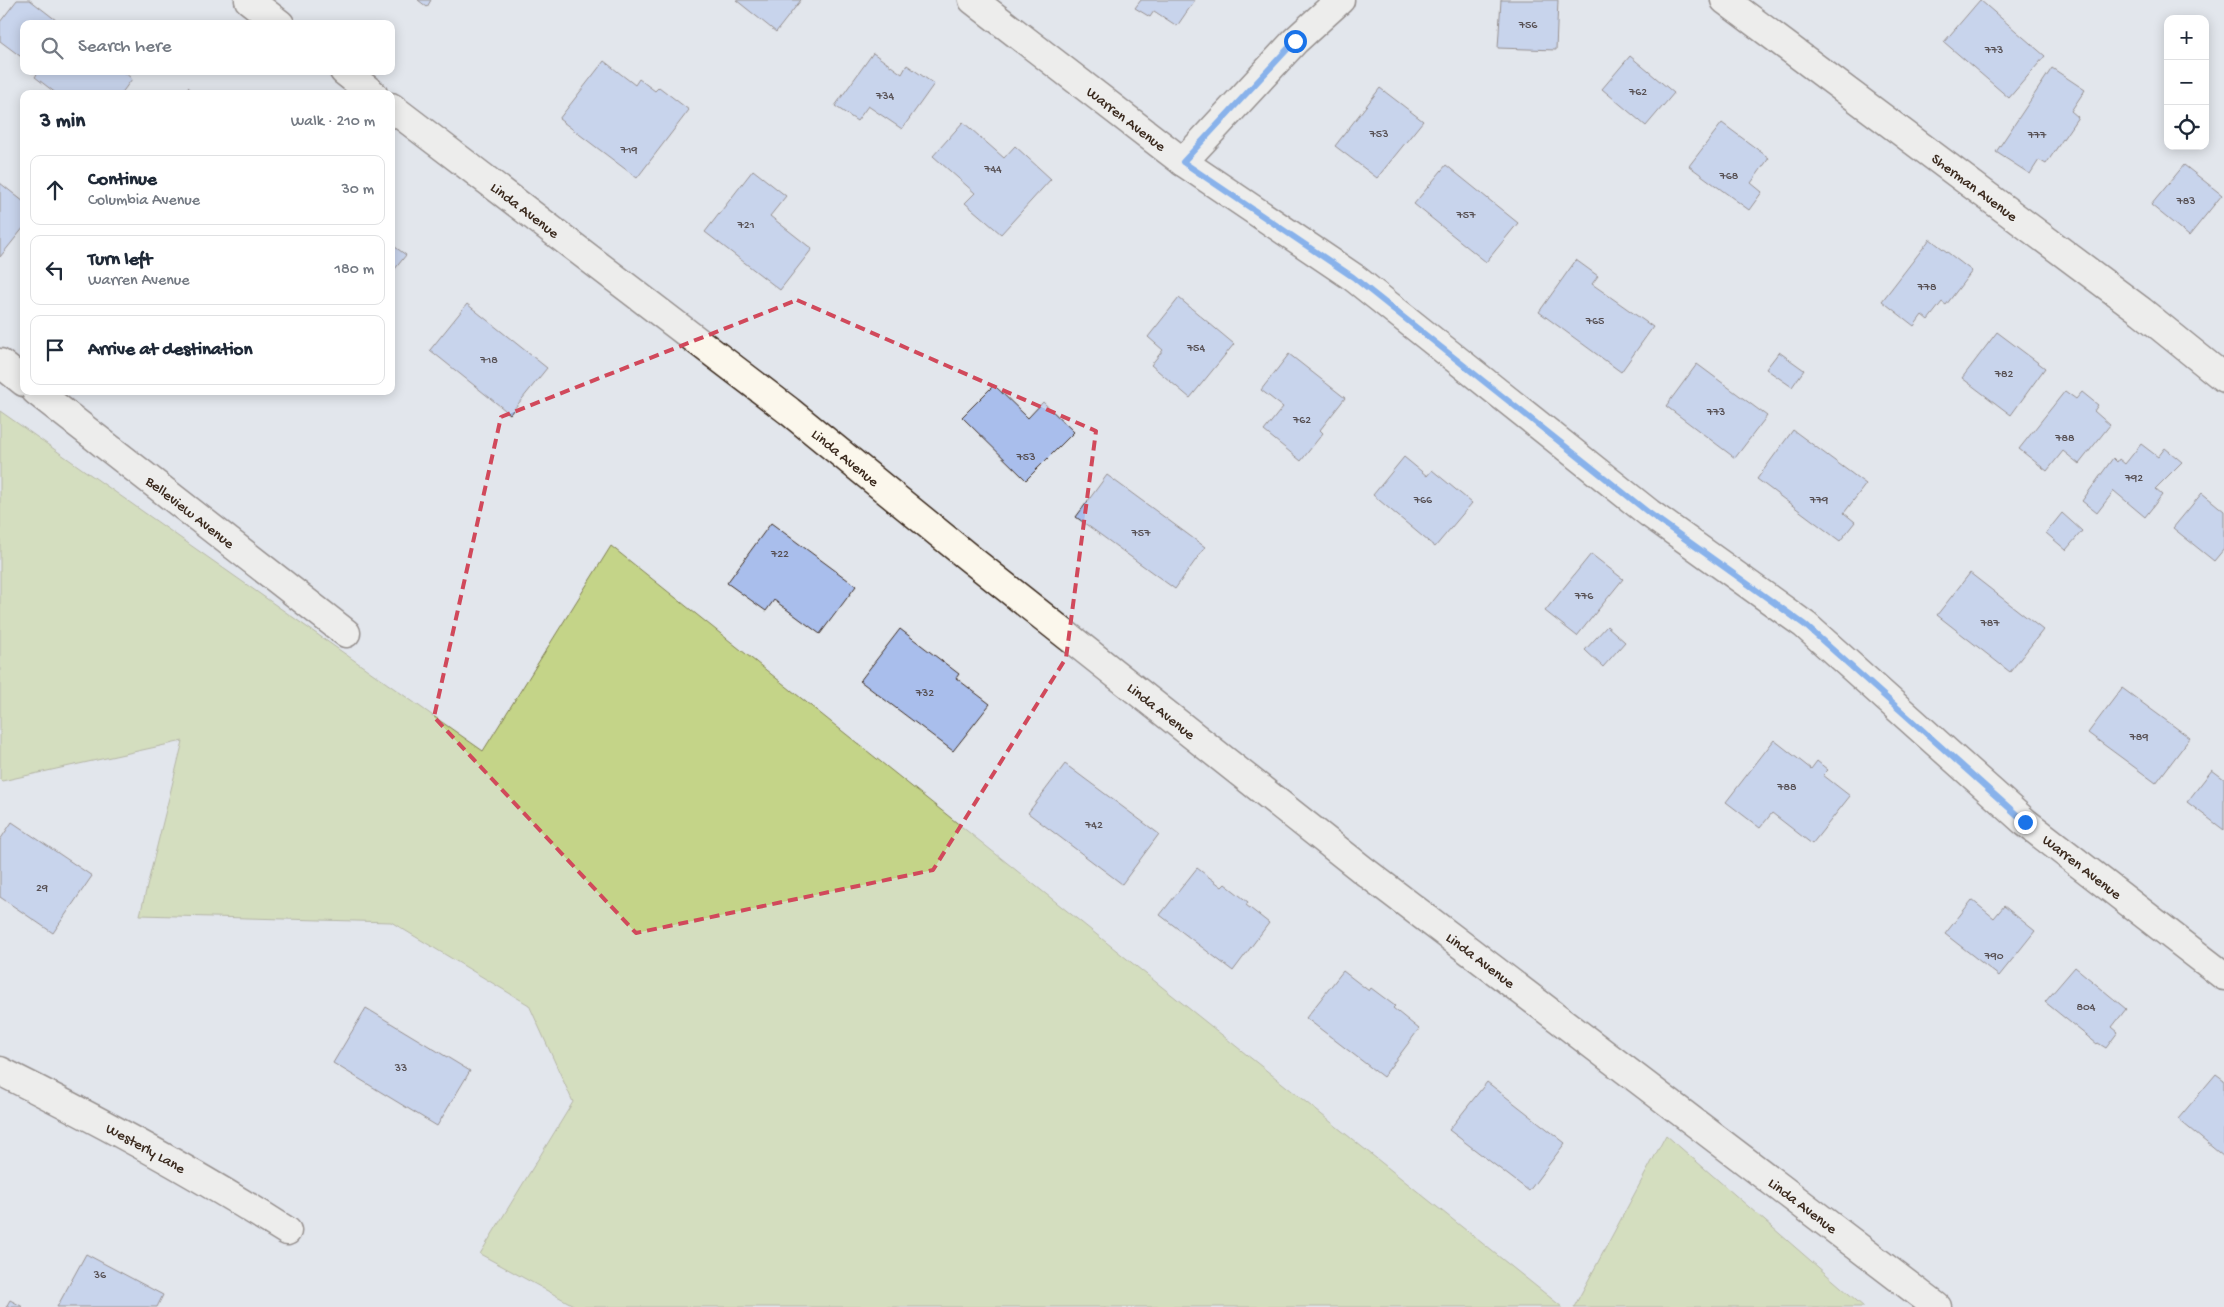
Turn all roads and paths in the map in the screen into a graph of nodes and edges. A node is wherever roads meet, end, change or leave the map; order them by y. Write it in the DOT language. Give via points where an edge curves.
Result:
graph roads {
  1 [pos="249,0"];
  2 [pos="973,0"];
  3 [pos="1340,0"];
  4 [pos="1725,0"];
  5 [pos="275,20"];
  6 [pos="349,75"];
  7 [pos="368,90"];
  8 [pos="395,111"];
  9 [pos="1183,162"];
  10 [pos="0,363"];
  11 [pos="2224,378"];
  12 [pos="20,379"];
  13 [pos="41,395"];
  14 [pos="346,633"];
  15 [pos="2224,976"];
  16 [pos="0,1071"];
  17 [pos="287,1231"];
  18 [pos="1937,1307"];
  1 -- 5 [label="street"];
  2 -- 9 [label="street, Warren Avenue"];
  3 -- 9 [label="street" via="1295,41"];
  4 -- 11 [label="street, Sherman Avenue" via="2141,311"];
  6 -- 7 [label="street"];
  8 -- 18 [label="street, Linda Avenue" via="789,411 1363,870"];
  9 -- 15 [label="street, Warren Avenue" via="1353,277 1649,513 1805,625 2025,822"];
  10 -- 12 [label="street"];
  13 -- 14 [label="street, Belleview Avenue"];
  16 -- 17 [label="street, Westerly Lane" via="87,1114 214,1184"];
}
